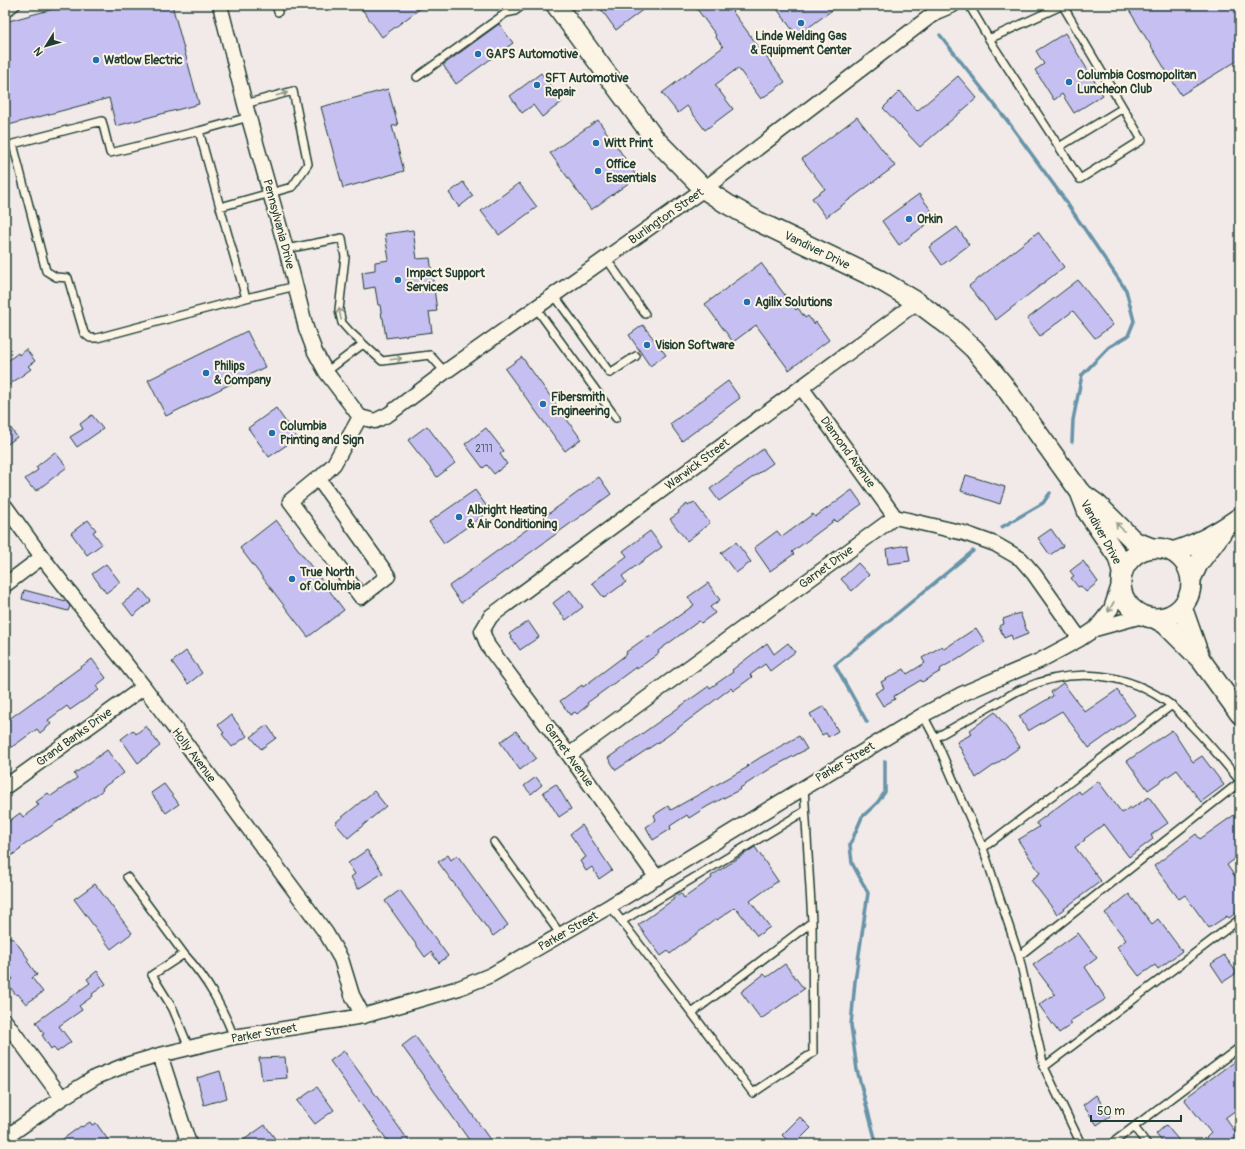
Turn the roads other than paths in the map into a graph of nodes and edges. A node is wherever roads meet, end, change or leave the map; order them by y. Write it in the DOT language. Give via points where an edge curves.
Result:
graph roads {
  1 [pos="17,5"];
  2 [pos="220,5"];
  3 [pos="523,5"];
  4 [pos="556,5"];
  5 [pos="953,5"];
  6 [pos="969,5"];
  7 [pos="1063,5"];
  8 [pos="935,9"];
  9 [pos="5,14"];
  10 [pos="988,39"];
  11 [pos="417,77"];
  12 [pos="1123,108"];
  13 [pos="247,111"];
  14 [pos="199,131"];
  15 [pos="1059,147"];
  16 [pos="704,189"];
  17 [pos="270,192"];
  18 [pos="220,207"];
  19 [pos="286,249"];
  20 [pos="606,258"];
  21 [pos="296,286"];
  22 [pos="554,295"];
  23 [pos="246,298"];
  24 [pos="917,302"];
  25 [pos="536,308"];
  26 [pos="645,314"];
  27 [pos="363,344"];
  28 [pos="636,356"];
  29 [pos="326,372"];
  30 [pos="445,372"];
  31 [pos="801,386"];
  32 [pos="360,417"];
  33 [pos="616,418"];
  34 [pos="318,478"];
  35 [pos="1080,492"];
  36 [pos="5,506"];
  37 [pos="895,517"];
  38 [pos="1233,522"];
  39 [pos="1152,548"];
  40 [pos="1172,552"];
  41 [pos="42,557"];
  42 [pos="1121,577"];
  43 [pos="1190,579"];
  44 [pos="5,585"];
  45 [pos="1182,607"];
  46 [pos="1148,617"];
  47 [pos="1095,629"];
  48 [pos="482,631"];
  49 [pos="1080,639"];
  50 [pos="1201,660"];
  51 [pos="144,687"];
  52 [pos="1172,706"];
  53 [pos="1240,714"];
  54 [pos="923,715"];
  55 [pos="935,738"];
  56 [pos="570,755"];
  57 [pos="1240,782"];
  58 [pos="5,787"];
  59 [pos="804,787"];
  60 [pos="805,811"];
  61 [pos="494,842"];
  62 [pos="983,848"];
  63 [pos="127,877"];
  64 [pos="657,878"];
  65 [pos="610,906"];
  66 [pos="1240,919"];
  67 [pos="622,921"];
  68 [pos="812,922"];
  69 [pos="561,935"];
  70 [pos="184,954"];
  71 [pos="1019,956"];
  72 [pos="692,1013"];
  73 [pos="363,1016"];
  74 [pos="5,1021"];
  75 [pos="234,1037"];
  76 [pos="1240,1047"];
  77 [pos="189,1048"];
  78 [pos="160,1055"];
  79 [pos="1044,1067"];
  80 [pos="62,1098"];
  81 [pos="1134,1126"];
  82 [pos="5,1138"];
  83 [pos="189,1144"];
  84 [pos="1081,1144"];
  85 [pos="1111,1144"];
  86 [pos="1147,1144"];
  1 -- 9 [label="lane"];
  2 -- 13 [label="street, Pennsylvania Drive"];
  3 -- 11 [label="lane" via="515,11 506,13"];
  4 -- 16 [label="main road, Vandiver Drive" via="654,138"];
  5 -- 8 [label="street, Burlington Street"];
  6 -- 10 [label="lane"];
  7 -- 10 [label="lane"];
  7 -- 12 [label="lane"];
  8 -- 16 [label="street, Burlington Street"];
  10 -- 15 [label="lane"];
  12 -- 15 [label="lane"];
  12 -- 15 [label="lane" via="1142,140 1080,179"];
  13 -- 14 [label="lane"];
  13 -- 17 [label="street, Pennsylvania Drive"];
  13 -- 17 [label="lane, one-way" via="293,90 308,164 292,187"];
  14 -- 18 [label="lane"];
  14 -- 23 [label="lane" via="110,153 102,121 13,144 46,271 56,277 68,278 84,333 90,338"];
  16 -- 20 [label="street, Burlington Street"];
  16 -- 24 [label="main road, Vandiver Drive" via="759,222 880,280"];
  17 -- 18 [label="lane"];
  17 -- 19 [label="street, Pennsylvania Drive"];
  18 -- 23 [label="lane"];
  19 -- 21 [label="street, Pennsylvania Drive"];
  27 -- 19 [label="lane, one-way" via="342,323 339,310 345,257 342,238"];
  20 -- 22 [label="street, Burlington Street"];
  20 -- 26 [label="lane"];
  21 -- 23 [label="lane"];
  21 -- 29 [label="street, Pennsylvania Drive" via="314,352"];
  22 -- 25 [label="street, Burlington Street"];
  22 -- 28 [label="lane" via="610,373"];
  24 -- 31 [label="street, Warwick Street"];
  24 -- 35 [label="main road, Vandiver Drive" via="949,326 987,364"];
  25 -- 30 [label="street, Burlington Street"];
  25 -- 33 [label="lane"];
  27 -- 29 [label="lane"];
  27 -- 30 [label="lane, one-way" via="382,360 430,355"];
  29 -- 32 [label="street, Pennsylvania Drive"];
  30 -- 32 [label="street, Burlington Street" via="389,414 375,421"];
  31 -- 37 [label="street, Diamond Avenue"];
  31 -- 48 [label="street, Warwick Street" via="491,616"];
  32 -- 34 [label="street" via="334,464"];
  34 -- 34 [label="street" via="388,576 361,597 290,501"];
  39 -- 35 [label="main road, Vandiver Drive, one-way" via="1134,541 1098,505"];
  35 -- 42 [label="main road, Vandiver Drive" via="1088,513 1118,557"];
  36 -- 41 [label="street, Holly Avenue"];
  37 -- 49 [label="street" via="964,533 995,544 1020,559 1034,574"];
  37 -- 56 [label="street, Garnet Drive"];
  38 -- 40 [label="main road" via="1187,547"];
  38 -- 43 [label="main road" via="1198,564"];
  39 -- 40 [label="main road"];
  39 -- 42 [label="main road" via="1133,556"];
  40 -- 43 [label="main road" via="1187,567"];
  41 -- 44 [label="street"];
  41 -- 51 [label="street, Holly Avenue"];
  42 -- 46 [label="main road" via="1125,600 1132,610"];
  42 -- 47 [label="street, Parker Street, one-way" via="1110,609"];
  43 -- 45 [label="main road" via="1190,591"];
  45 -- 46 [label="main road" via="1166,617"];
  45 -- 50 [label="main road"];
  46 -- 47 [label="street, Parker Street"];
  46 -- 50 [label="main road" via="1164,624"];
  47 -- 49 [label="street, Parker Street"];
  48 -- 56 [label="street, Garnet Avenue" via="488,646"];
  49 -- 54 [label="street, Parker Street"];
  50 -- 53 [label="main road"];
  51 -- 58 [label="street, Grand Banks Drive"];
  51 -- 73 [label="street, Holly Avenue" via="326,933 341,958 352,995"];
  52 -- 55 [label="lane" via="1148,690 1117,678 1078,675 1038,683 1021,690"];
  52 -- 57 [label="lane" via="1211,746"];
  52 -- 62 [label="lane"];
  54 -- 55 [label="lane"];
  54 -- 59 [label="street, Parker Street"];
  55 -- 62 [label="lane"];
  56 -- 64 [label="street, Garnet Avenue"];
  57 -- 71 [label="lane"];
  59 -- 60 [label="lane"];
  59 -- 64 [label="street, Parker Street"];
  60 -- 67 [label="lane"];
  60 -- 68 [label="lane"];
  61 -- 69 [label="lane"];
  62 -- 71 [label="lane"];
  63 -- 70 [label="lane"];
  64 -- 65 [label="street, Parker Street"];
  65 -- 67 [label="lane"];
  65 -- 69 [label="street, Parker Street"];
  66 -- 79 [label="lane"];
  67 -- 72 [label="lane"];
  68 -- 72 [label="lane"];
  68 -- 72 [label="lane" via="813,1052 753,1093"];
  69 -- 73 [label="street, Parker Street" via="466,985"];
  70 -- 75 [label="lane" via="198,969 221,1006"];
  70 -- 77 [label="lane" via="152,975 173,1009"];
  71 -- 79 [label="lane"];
  73 -- 75 [label="street, Parker Street"];
  74 -- 80 [label="street"];
  75 -- 77 [label="street, Parker Street"];
  76 -- 81 [label="lane"];
  77 -- 78 [label="street, Parker Street"];
  78 -- 80 [label="street, Parker Street" via="96,1077"];
  78 -- 83 [label="street"];
  79 -- 84 [label="lane"];
  80 -- 82 [label="street, Parker Street"];
  81 -- 85 [label="lane"];
  81 -- 86 [label="lane"];
}
